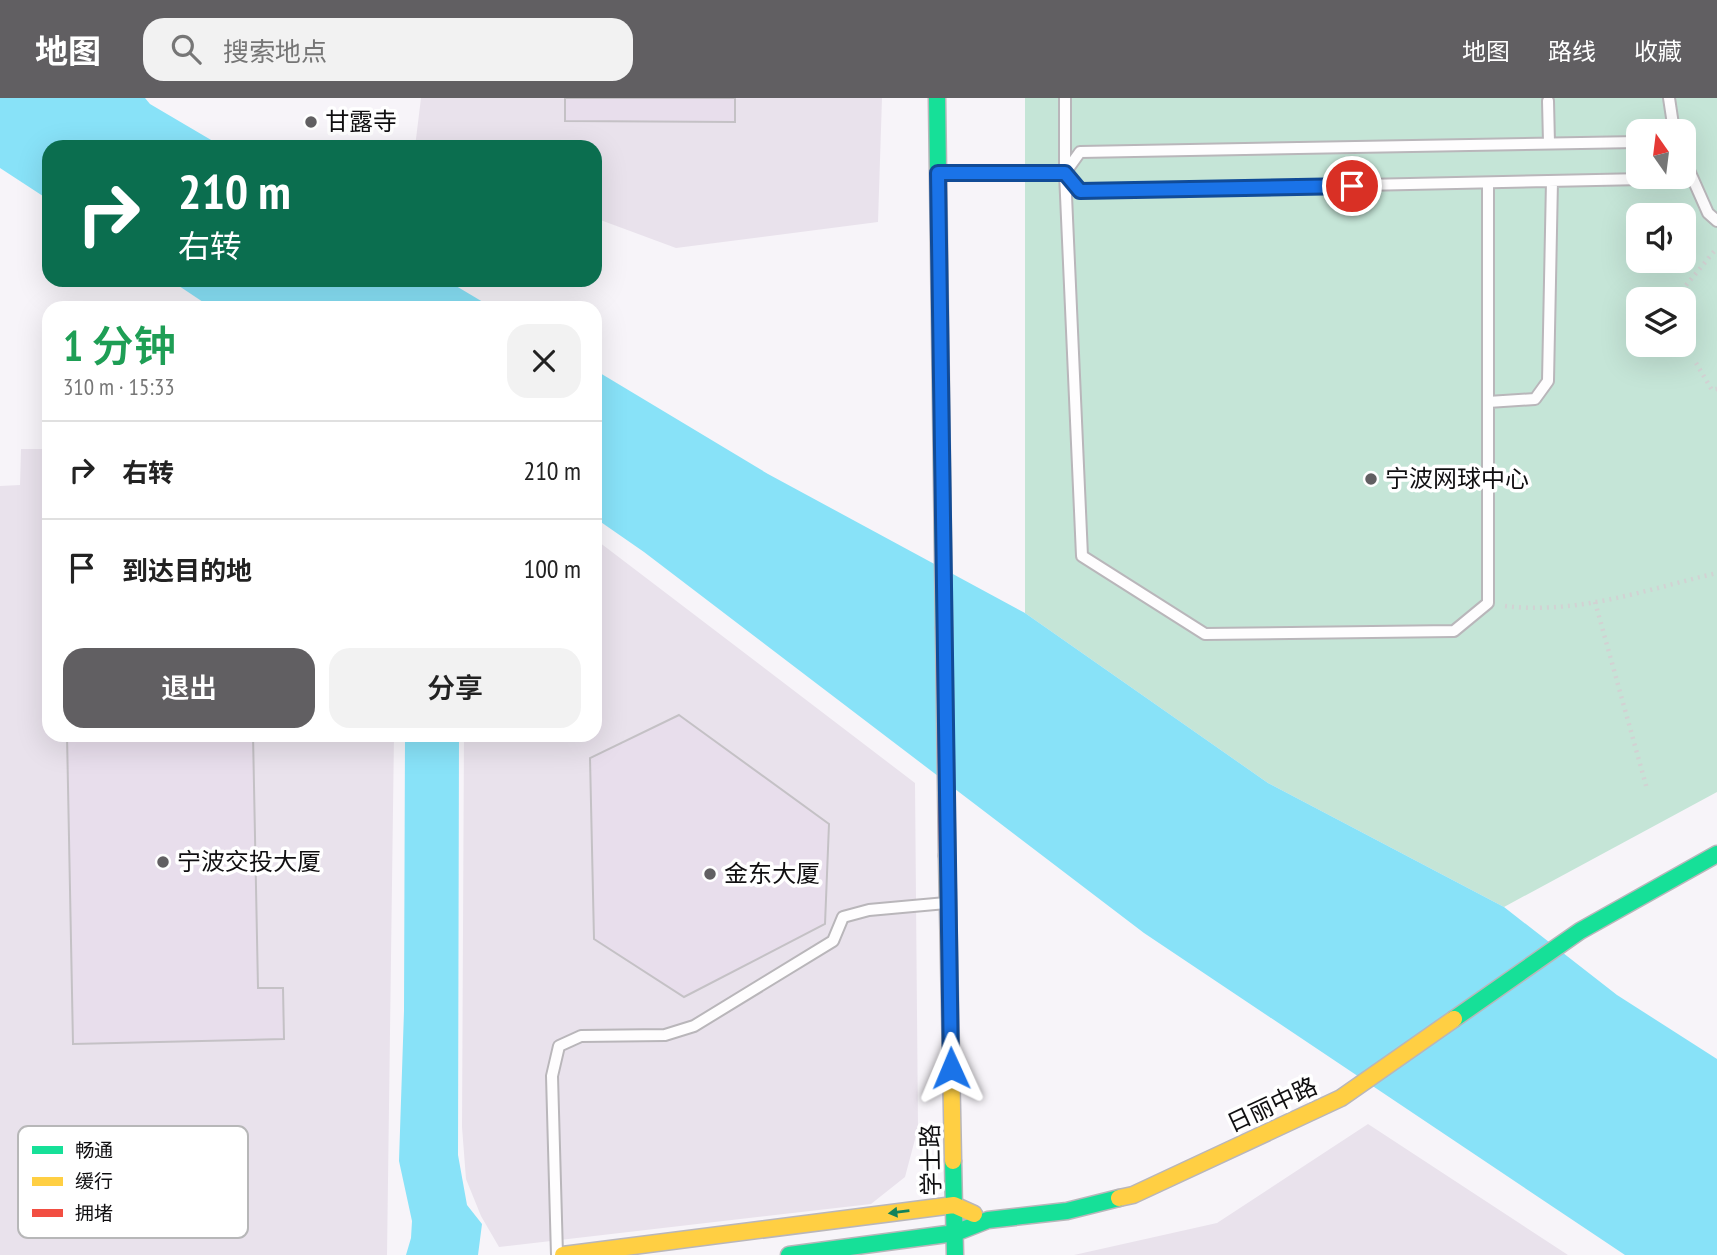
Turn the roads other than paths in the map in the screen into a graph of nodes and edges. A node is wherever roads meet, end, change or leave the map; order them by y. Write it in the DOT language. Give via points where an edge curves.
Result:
graph roads {
  1 [pos="937,98"];
  2 [pos="1065,98"];
  3 [pos="1669,98"];
  4 [pos="1548,101"];
  5 [pos="1672,119"];
  6 [pos="1626,142"];
  7 [pos="1549,143"];
  8 [pos="938,173"];
  9 [pos="1065,173"];
  10 [pos="1626,179"];
  11 [pos="1552,181"];
  12 [pos="1488,183"];
  13 [pos="1696,187"];
  14 [pos="1717,221"];
  15 [pos="1488,402"];
  16 [pos="1717,854"];
  17 [pos="948,903"];
  18 [pos="954,1205"];
  19 [pos="988,1220"];
  20 [pos="955,1233"];
  21 [pos="557,1255"];
  22 [pos="563,1255"];
  23 [pos="789,1255"];
  24 [pos="955,1255"];
  1 -- 8 [label="main road, 学士路"];
  2 -- 9 [label="lane"];
  3 -- 5 [label="lane"];
  4 -- 7 [label="lane"];
  6 -- 7 [label="lane"];
  7 -- 9 [label="lane" via="1080,152"];
  8 -- 9 [label="lane"];
  8 -- 17 [label="main road, 学士路"];
  9 -- 12 [label="lane" via="1080,191"];
  9 -- 15 [label="lane" via="1082,556 1205,634 1454,631 1488,603"];
  10 -- 11 [label="lane"];
  11 -- 12 [label="lane"];
  11 -- 15 [label="lane" via="1548,382 1535,399"];
  12 -- 15 [label="lane"];
  13 -- 14 [label="lane"];
  16 -- 19 [label="main road, 日丽中路" via="1580,931 1341,1098 1133,1195 1067,1211"];
  17 -- 18 [label="main road, 学士路"];
  17 -- 21 [label="lane" via="869,910 843,917 833,941 694,1026 665,1035 581,1036 559,1046 552,1076"];
  18 -- 19 [label="main road"];
  18 -- 20 [label="main road, 学士路"];
  18 -- 22 [label="main road, one-way"];
  19 -- 20 [label="main road, 日丽中路"];
  20 -- 23 [label="main road, 日丽中路"];
  20 -- 24 [label="main road, 学士路"];
}
